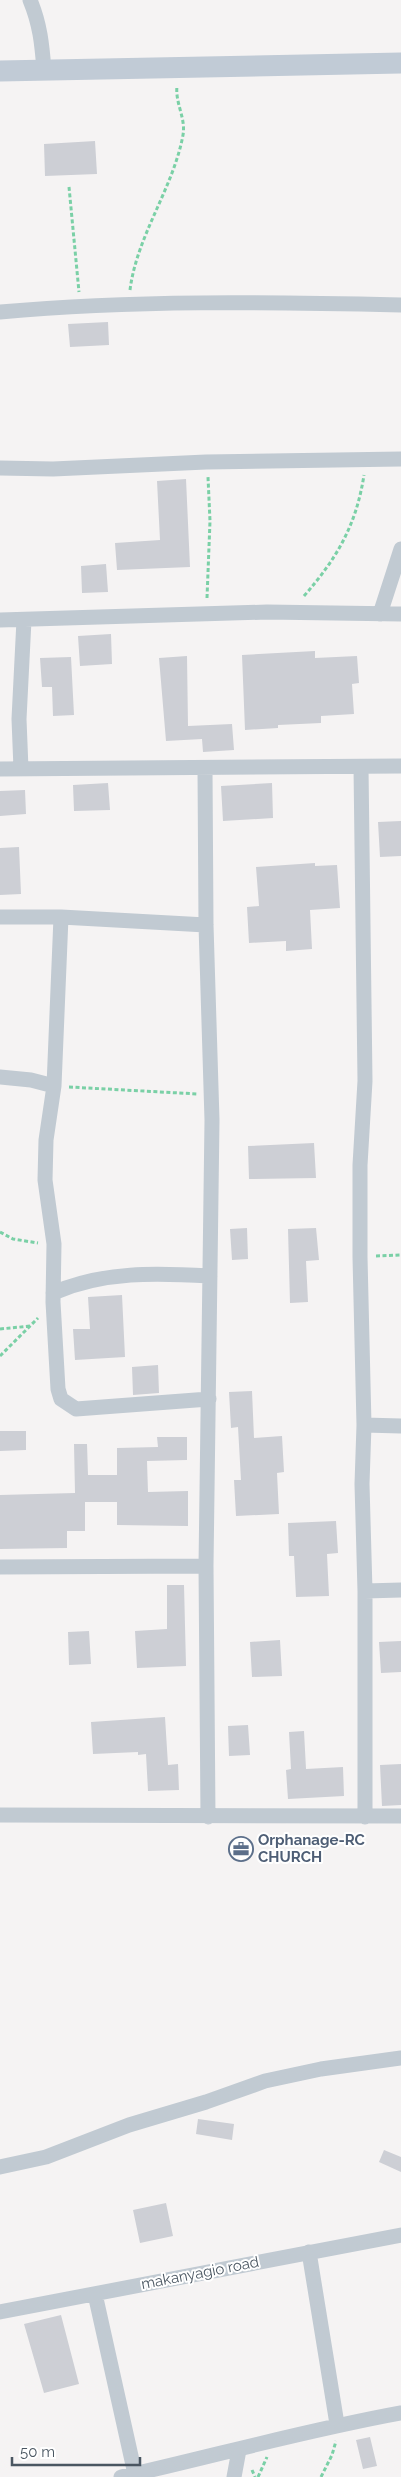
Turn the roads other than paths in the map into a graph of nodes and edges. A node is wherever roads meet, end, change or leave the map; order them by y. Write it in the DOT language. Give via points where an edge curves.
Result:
graph roads {
  1 [pos="30,0"];
  2 [pos="401,63"];
  3 [pos="44,70"];
  4 [pos="0,71"];
  5 [pos="401,305"];
  6 [pos="0,312"];
  7 [pos="401,459"];
  8 [pos="0,468"];
  9 [pos="401,548"];
  10 [pos="380,614"];
  11 [pos="401,614"];
  12 [pos="0,620"];
  13 [pos="24,620"];
  14 [pos="401,766"];
  15 [pos="361,767"];
  16 [pos="0,769"];
  17 [pos="21,769"];
  18 [pos="205,769"];
  19 [pos="0,917"];
  20 [pos="61,917"];
  21 [pos="206,925"];
  22 [pos="0,1077"];
  23 [pos="54,1086"];
  24 [pos="210,1276"];
  25 [pos="53,1297"];
  26 [pos="209,1399"];
  27 [pos="364,1425"];
  28 [pos="401,1426"];
  29 [pos="206,1566"];
  30 [pos="0,1567"];
  31 [pos="401,1590"];
  32 [pos="365,1591"];
  33 [pos="0,1815"];
  34 [pos="401,1816"];
  35 [pos="208,1817"];
  36 [pos="364,1817"];
  37 [pos="401,2058"];
  38 [pos="0,2167"];
  39 [pos="401,2236"];
  40 [pos="309,2252"];
  41 [pos="95,2294"];
  42 [pos="0,2312"];
  43 [pos="401,2413"];
  44 [pos="337,2424"];
  45 [pos="239,2450"];
  46 [pos="128,2475"];
  47 [pos="234,2477"];
  1 -- 3 [label="street" via="41,34"];
  2 -- 3 [label="street"];
  3 -- 4 [label="street"];
  5 -- 6 [label="street" via="129,303"];
  7 -- 8 [label="street"];
  9 -- 10 [label="street"];
  10 -- 11 [label="street"];
  10 -- 13 [label="street" via="207,613"];
  12 -- 13 [label="street"];
  13 -- 17 [label="street" via="19,719"];
  14 -- 15 [label="street"];
  15 -- 18 [label="street"];
  15 -- 27 [label="street" via="365,1081 360,1165 360,1257"];
  16 -- 17 [label="street"];
  17 -- 18 [label="street"];
  18 -- 21 [label="street"];
  19 -- 20 [label="street"];
  20 -- 21 [label="street"];
  20 -- 23 [label="street"];
  21 -- 24 [label="street" via="211,1094"];
  22 -- 23 [label="street"];
  23 -- 25 [label="street" via="46,1140 45,1180 54,1244"];
  24 -- 25 [label="street" via="152,1273 105,1276 74,1284"];
  24 -- 26 [label="street"];
  25 -- 26 [label="street" via="58,1389 67,1405 76,1410"];
  26 -- 29 [label="street"];
  27 -- 28 [label="street"];
  27 -- 32 [label="street"];
  29 -- 30 [label="street"];
  29 -- 35 [label="street"];
  31 -- 32 [label="street"];
  32 -- 36 [label="street"];
  33 -- 35 [label="street"];
  34 -- 36 [label="street"];
  35 -- 36 [label="street"];
  37 -- 38 [label="street" via="265,2081 129,2125 46,2157"];
  39 -- 40 [label="street, makanyagio road"];
  40 -- 41 [label="street, makanyagio road"];
  40 -- 44 [label="street"];
  41 -- 42 [label="street, makanyagio road"];
  41 -- 46 [label="street"];
  43 -- 44 [label="street"];
  44 -- 45 [label="street"];
  45 -- 46 [label="street"];
  45 -- 47 [label="street"];
}
